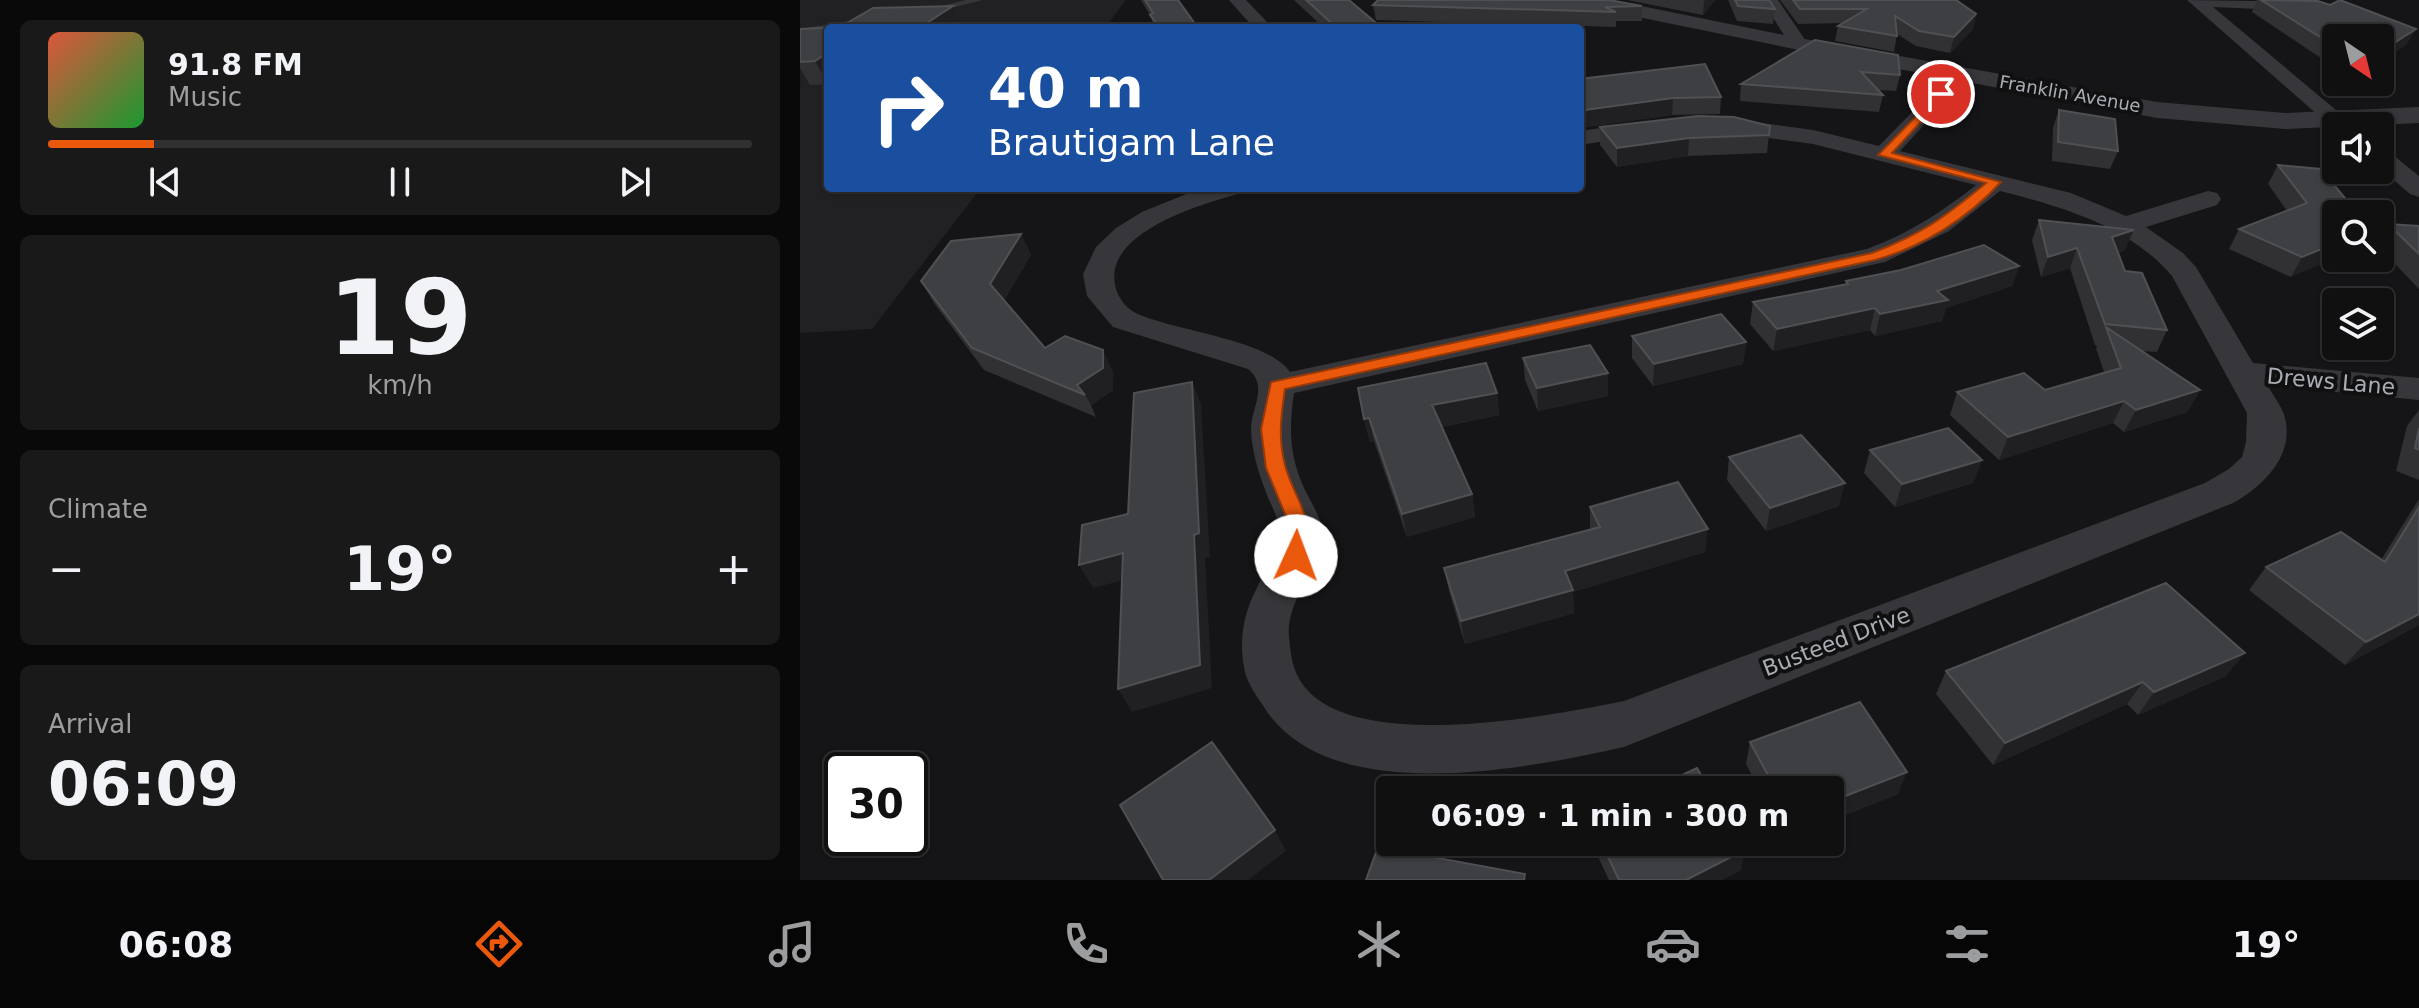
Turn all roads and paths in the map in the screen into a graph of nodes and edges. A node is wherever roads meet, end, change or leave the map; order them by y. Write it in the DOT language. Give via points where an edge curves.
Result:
graph roads {
  1 [pos="979,0"];
  2 [pos="1237,0"];
  3 [pos="1584,0"];
  4 [pos="1770,0"];
  5 [pos="2196,1"];
  6 [pos="2322,11"];
  7 [pos="915,13"];
  8 [pos="877,20"];
  9 [pos="851,24"];
  10 [pos="1260,24"];
  11 [pos="824,28"];
  12 [pos="800,32"];
  13 [pos="1799,44"];
  14 [pos="1960,74"];
  15 [pos="2327,112"];
  16 [pos="2419,115"];
  17 [pos="2394,117"];
  18 [pos="2322,122"];
  19 [pos="1701,124"];
  20 [pos="1673,125"];
  21 [pos="1584,137"];
  22 [pos="1884,155"];
  23 [pos="2394,168"];
  24 [pos="1995,182"];
  25 [pos="2419,189"];
  26 [pos="1219,192"];
  27 [pos="2208,199"];
  28 [pos="2125,225"];
  29 [pos="2242,372"];
  30 [pos="1277,386"];
  31 [pos="2419,389"];
  1 -- 7 [label="lane"];
  2 -- 10 [label="street"];
  3 -- 13 [label="street, Franklin Avenue"];
  4 -- 13 [label="street"];
  5 -- 6 [label="street"];
  5 -- 15 [label="street"];
  8 -- 9 [label="lane"];
  11 -- 12 [label="lane"];
  13 -- 14 [label="street, Franklin Avenue"];
  14 -- 18 [label="street, Franklin Avenue" via="2199,116"];
  14 -- 22 [label="street"];
  16 -- 17 [label="street, Franklin Avenue"];
  19 -- 22 [label="street, Busteed Drive" via="1780,130"];
  20 -- 21 [label="street"];
  22 -- 24 [label="street, Busteed Drive"];
  23 -- 25 [label="street"];
  24 -- 28 [label="street, Busteed Drive" via="2062,199"];
  24 -- 30 [label="street" via="1941,227 1875,256"];
  26 -- 30 [label="street" via="1171,207 1121,237 1105,255 1097,291 1106,307 1124,320 1260,362 1273,372"];
  27 -- 28 [label="street"];
  28 -- 29 [label="street, Busteed Drive" via="2185,273"];
  29 -- 30 [label="street, Busteed Drive" via="2265,413 2268,439 2260,463 2219,493 1624,724 1535,743 1465,750 1367,745 1324,731 1291,707 1270,674 1265,632 1296,556 1300,526 1276,468 1270,429"];
  29 -- 31 [label="street, Drews Lane"];
}
